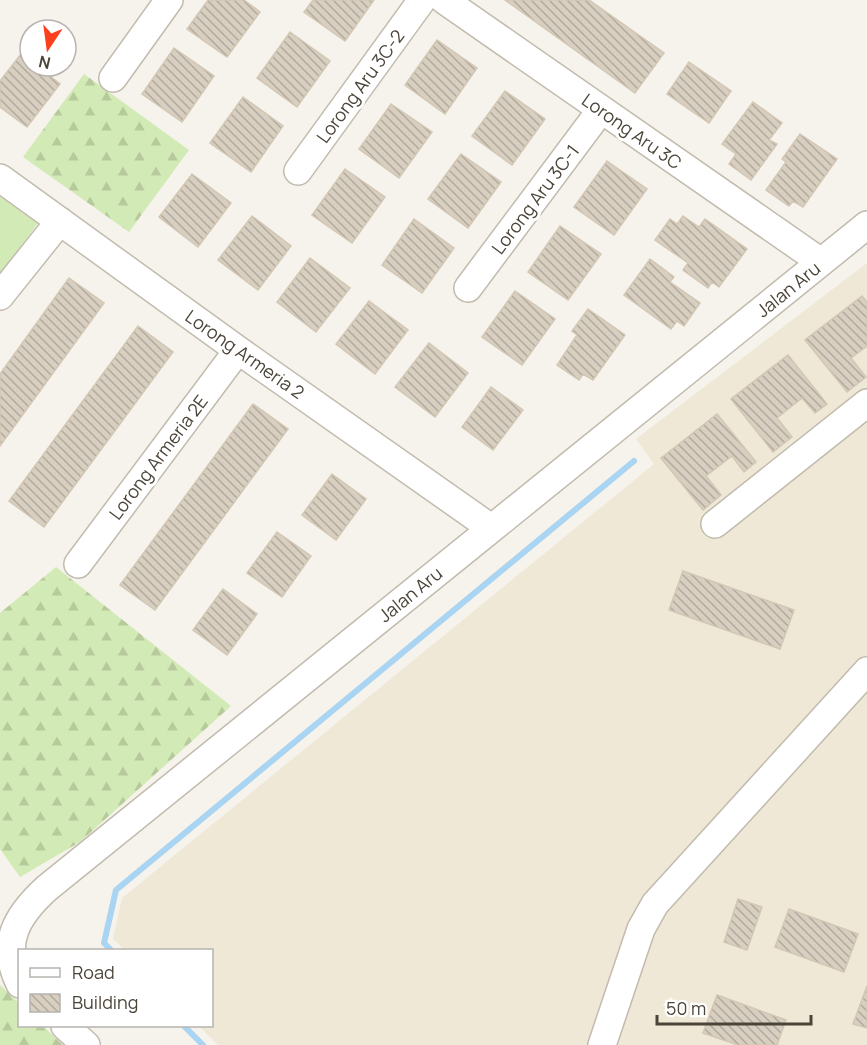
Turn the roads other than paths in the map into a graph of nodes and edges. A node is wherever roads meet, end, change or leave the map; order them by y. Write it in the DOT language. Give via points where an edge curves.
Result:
graph roads {
  1 [pos="169,0"];
  2 [pos="422,0"];
  3 [pos="444,0"];
  4 [pos="113,78"];
  5 [pos="601,110"];
  6 [pos="298,171"];
  7 [pos="0,178"];
  8 [pos="60,221"];
  9 [pos="867,225"];
  10 [pos="821,262"];
  11 [pos="468,288"];
  12 [pos="0,296"];
  13 [pos="238,350"];
  14 [pos="867,403"];
  15 [pos="715,524"];
  16 [pos="491,528"];
  17 [pos="78,564"];
  18 [pos="867,671"];
  19 [pos="18,982"];
  20 [pos="66,1027"];
  21 [pos="86,1045"];
  22 [pos="602,1045"];
  1 -- 4 [label="street"];
  2 -- 6 [label="street, Lorong Aru 3C-2"];
  3 -- 5 [label="street, Lorong Aru 3C"];
  5 -- 10 [label="street, Lorong Aru 3C"];
  5 -- 11 [label="street, Lorong Aru 3C-1"];
  7 -- 8 [label="street, Lorong Armeria 2"];
  8 -- 12 [label="street"];
  8 -- 13 [label="street, Lorong Armeria 2"];
  9 -- 10 [label="street, Jalan Aru"];
  10 -- 16 [label="street, Jalan Aru"];
  13 -- 16 [label="street, Lorong Armeria 2"];
  13 -- 17 [label="street, Lorong Armeria 2E"];
  14 -- 15 [label="street"];
  16 -- 19 [label="street, Jalan Aru" via="11,920 0,949 9,974"];
  18 -- 22 [label="street" via="655,904 641,929"];
  20 -- 21 [label="street"];
}
